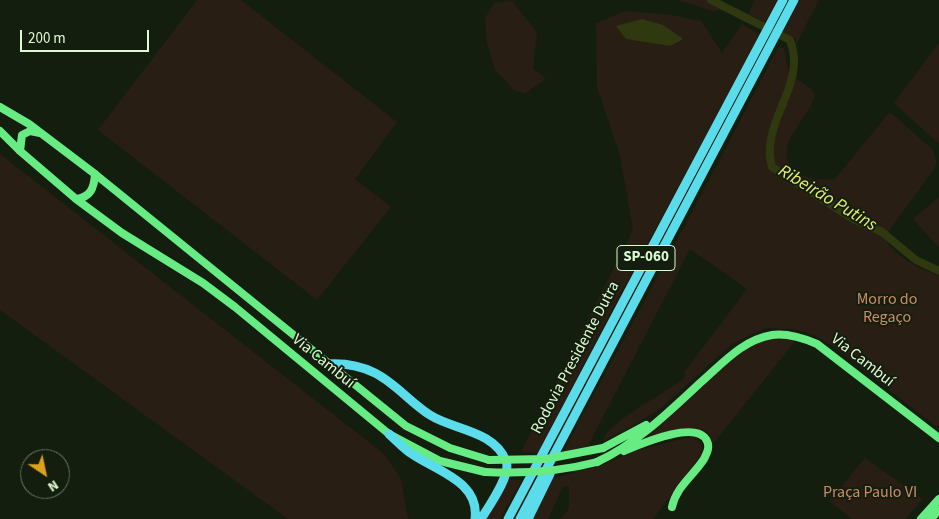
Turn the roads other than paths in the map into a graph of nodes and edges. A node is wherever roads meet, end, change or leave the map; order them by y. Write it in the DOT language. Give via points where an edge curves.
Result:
graph roads {
  1 [pos="783,0"];
  2 [pos="794,0"];
  3 [pos="780,14"];
  4 [pos="764,46"];
  5 [pos="0,107"];
  6 [pos="0,131"];
  7 [pos="40,133"];
  8 [pos="20,151"];
  9 [pos="95,174"];
  10 [pos="76,199"];
  11 [pos="327,364"];
  12 [pos="600,367"];
  13 [pos="665,414"];
  14 [pos="389,434"];
  15 [pos="939,438"];
  16 [pos="613,455"];
  17 [pos="540,458"];
  18 [pos="939,499"];
  19 [pos="672,507"];
  20 [pos="939,510"];
  21 [pos="475,519"];
  22 [pos="482,519"];
  23 [pos="502,519"];
  24 [pos="508,519"];
  25 [pos="520,519"];
  26 [pos="528,519"];
  27 [pos="921,519"];
  28 [pos="931,519"];
  1 -- 3 [label="highway, Rodovia Presidente Dutra / SP-060"];
  2 -- 3 [label="highway, Rodovia Presidente Dutra / SP-060"];
  3 -- 4 [label="highway, Rodovia Presidente Dutra / SP-060"];
  4 -- 12 [label="highway, Rodovia Presidente Dutra / SP-060"];
  4 -- 17 [label="highway, Rodovia Presidente Dutra / SP-060"];
  5 -- 7 [label="main road, Via Cambuí"];
  6 -- 8 [label="main road, Via Cambuí"];
  7 -- 8 [label="main road" via="30,131 22,135"];
  7 -- 9 [label="main road, Via Cambuí"];
  8 -- 10 [label="main road, Via Cambuí"];
  9 -- 10 [label="main road" via="91,192"];
  9 -- 11 [label="main road, Via Cambuí"];
  10 -- 14 [label="main road, Via Cambuí" via="122,234 188,273 235,307"];
  11 -- 13 [label="main road, Via Cambuí, bridge" via="406,426 450,448 489,460 546,459 603,448"];
  11 -- 22 [label="highway" via="358,367 376,374 430,415 471,431 501,452 507,461 507,474"];
  12 -- 25 [label="highway, Rodovia Presidente Dutra / SP-060"];
  12 -- 26 [label="highway"];
  13 -- 15 [label="main road, Via Cambuí" via="742,346 771,335 786,335 805,339 828,352"];
  13 -- 16 [label="main road, Via Cambuí"];
  14 -- 16 [label="main road, Via Cambuí, bridge" via="440,460 485,472 525,474 570,469"];
  14 -- 21 [label="highway" via="411,454 462,484 474,500"];
  16 -- 19 [label="main road" via="659,438 689,432 704,436 708,450 675,494"];
  17 -- 23 [label="highway"];
  17 -- 24 [label="highway, Rodovia Presidente Dutra / SP-060"];
  18 -- 27 [label="main road"];
  20 -- 28 [label="main road"];
}
